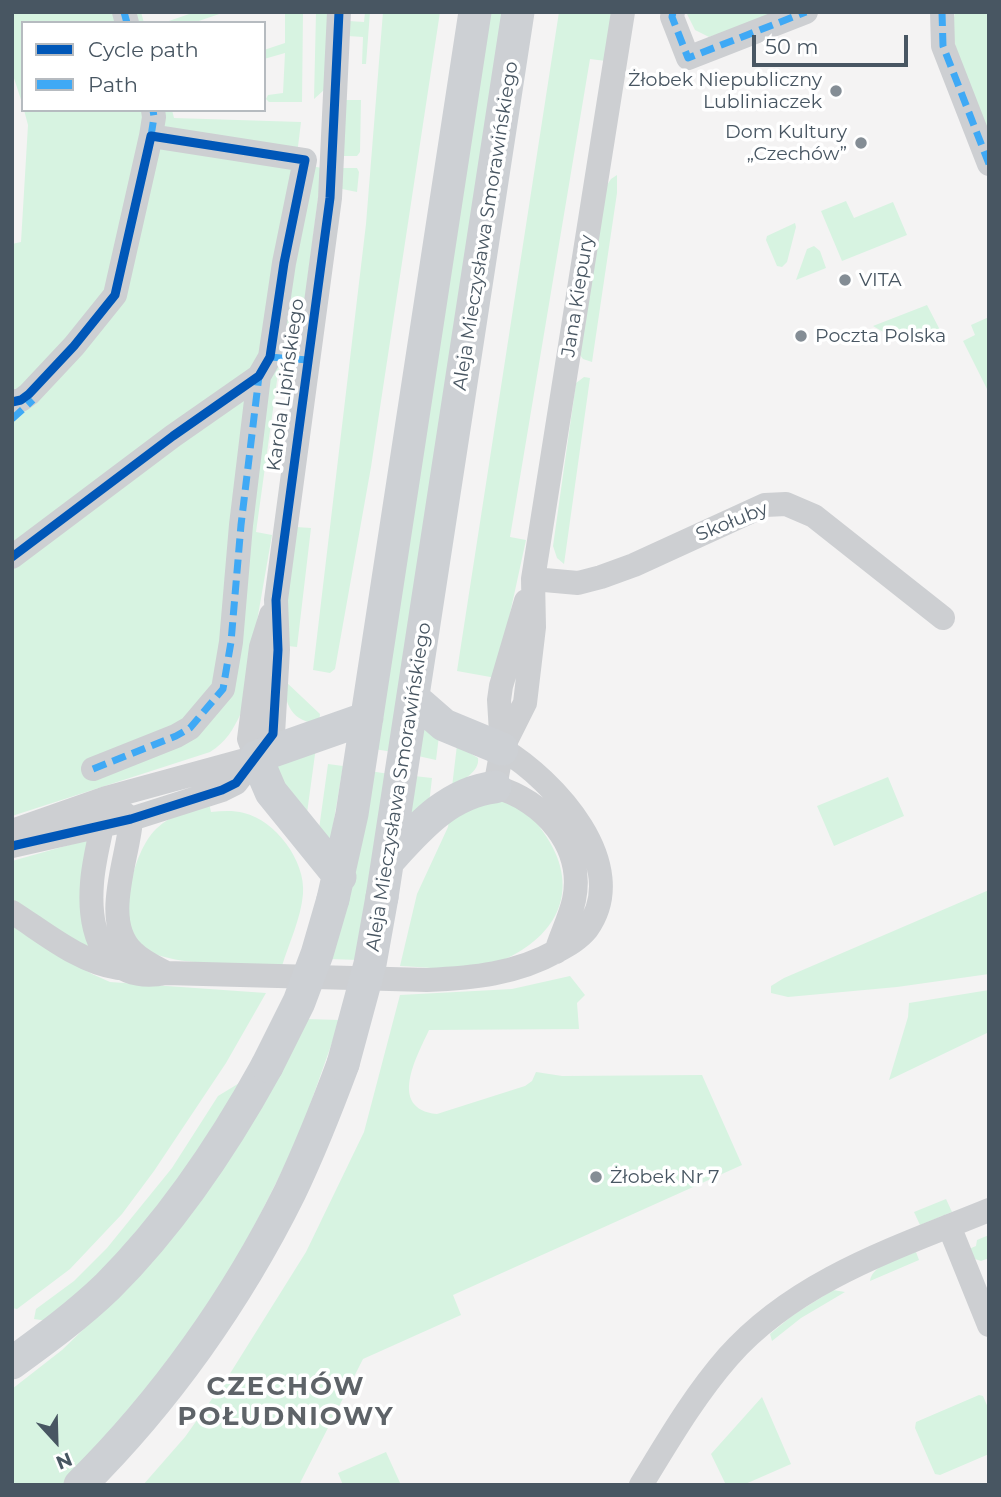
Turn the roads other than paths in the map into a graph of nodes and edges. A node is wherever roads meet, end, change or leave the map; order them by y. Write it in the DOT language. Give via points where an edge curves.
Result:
graph roads {
  1 [pos="339,12"];
  2 [pos="475,12"];
  3 [pos="518,12"];
  4 [pos="623,12"];
  5 [pos="673,12"];
  6 [pos="806,12"];
  7 [pos="942,12"];
  8 [pos="153,112"];
  9 [pos="151,136"];
  10 [pos="989,164"];
  11 [pos="307,360"];
  12 [pos="265,366"];
  13 [pos="19,404"];
  14 [pos="12,557"];
  15 [pos="533,579"];
  16 [pos="943,618"];
  17 [pos="413,698"];
  18 [pos="367,718"];
  19 [pos="502,749"];
  20 [pos="256,757"];
  21 [pos="93,769"];
  22 [pos="495,787"];
  23 [pos="106,798"];
  24 [pos="131,819"];
  25 [pos="104,825"];
  26 [pos="12,831"];
  27 [pos="12,846"];
  28 [pos="389,860"];
  29 [pos="337,888"];
  30 [pos="12,912"];
  31 [pos="556,952"];
  32 [pos="118,968"];
  33 [pos="166,973"];
  34 [pos="989,1210"];
  35 [pos="949,1226"];
  36 [pos="989,1325"];
  37 [pos="12,1363"];
  38 [pos="80,1485"];
  39 [pos="641,1485"];
  1 -- 11 [label="street, Karola Lipińskiego" via="330,198"];
  2 -- 18 [label="main road"];
  3 -- 17 [label="main road, Aleja Mieczysława Smorawińskiego"];
  4 -- 15 [label="street, Jana Kiepury"];
  5 -- 6 [label="street" via="688,58"];
  7 -- 10 [label="street" via="943,46"];
  8 -- 9 [label="street"];
  9 -- 12 [label="street" via="305,160"];
  9 -- 13 [label="street" via="115,295"];
  11 -- 12 [label="street"];
  11 -- 20 [label="street, Karola Lipińskiego" via="276,600 273,734"];
  12 -- 14 [label="street"];
  12 -- 21 [label="street" via="223,689 190,728"];
  15 -- 16 [label="street, Skołuby" via="579,583 601,577 765,505 786,504 814,516"];
  15 -- 19 [label="street, Jana Kiepury" via="534,626 525,703"];
  17 -- 19 [label="main road" via="444,725"];
  17 -- 28 [label="main road, Aleja Mieczysława Smorawińskiego"];
  18 -- 20 [label="main road"];
  18 -- 29 [label="main road"];
  19 -- 22 [label="street, Jana Kiepury"];
  19 -- 31 [label="street" via="563,801 587,837 599,869 600,899 594,915 586,930"];
  20 -- 23 [label="street"];
  20 -- 24 [label="street, Karola Lipińskiego" via="236,783 222,790"];
  20 -- 29 [label="main road" via="271,792"];
  22 -- 28 [label="main road" via="464,794 434,813"];
  22 -- 31 [label="street" via="511,791 541,811 566,841 576,878 574,902"];
  23 -- 24 [label="street"];
  23 -- 25 [label="street"];
  23 -- 26 [label="street"];
  24 -- 25 [label="street, Karola Lipińskiego"];
  24 -- 33 [label="street" via="118,920 132,951"];
  25 -- 27 [label="street, Karola Lipińskiego"];
  25 -- 32 [label="street" via="92,884 93,921 99,941"];
  28 -- 38 [label="main road, Aleja Mieczysława Smorawińskiego, bridge" via="370,964 343,1064 289,1194 188,1360 128,1435"];
  29 -- 37 [label="main road, bridge" via="299,1002 212,1159 142,1249 73,1317"];
  30 -- 32 [label="street" via="74,952"];
  31 -- 33 [label="street" via="520,968 470,978"];
  32 -- 33 [label="street" via="135,975"];
  34 -- 35 [label="street"];
  35 -- 36 [label="street"];
  35 -- 39 [label="street" via="848,1268 775,1314 728,1356"];
}
